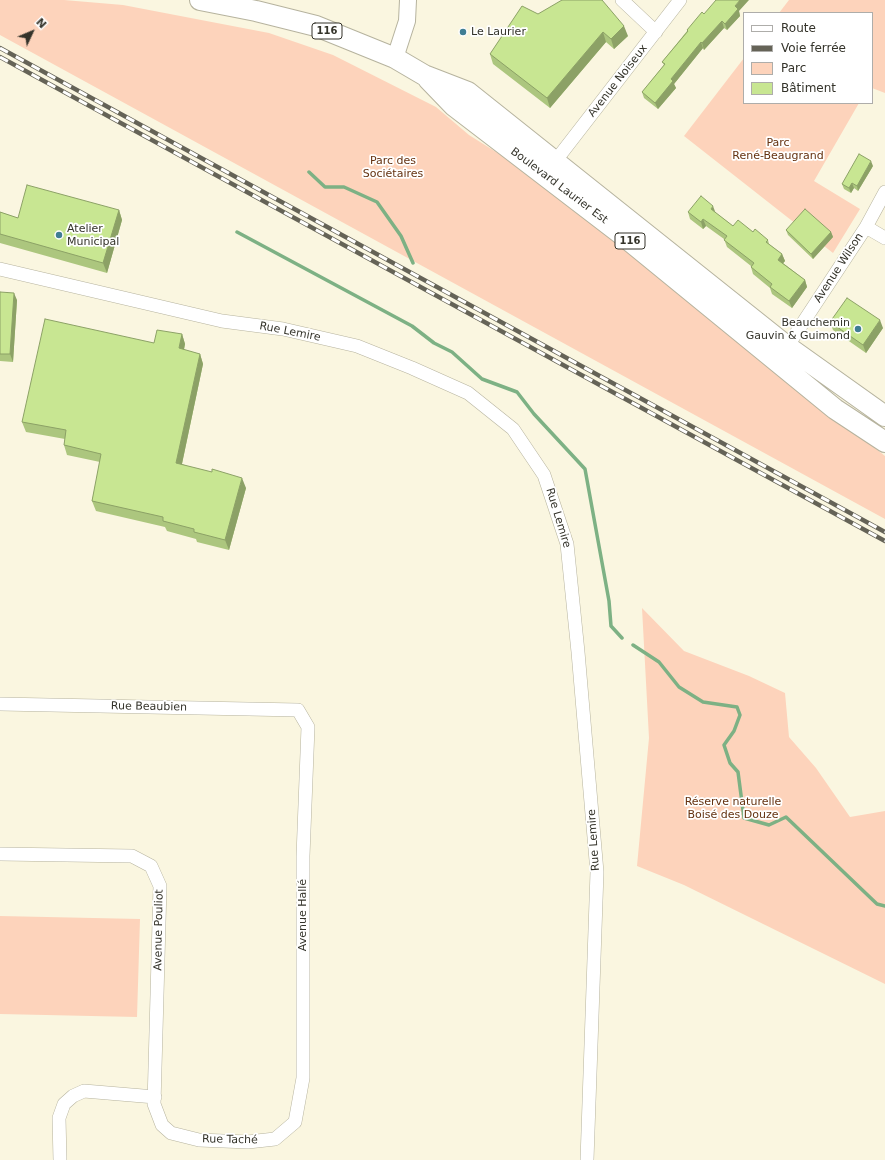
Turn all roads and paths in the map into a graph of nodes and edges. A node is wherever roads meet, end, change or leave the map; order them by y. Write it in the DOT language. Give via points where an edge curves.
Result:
graph roads {
  1 [pos="200,0"];
  2 [pos="408,0"];
  3 [pos="622,0"];
  4 [pos="680,0"];
  5 [pos="257,6"];
  6 [pos="656,32"];
  7 [pos="395,58"];
  8 [pos="550,168"];
  9 [pos="885,192"];
  10 [pos="866,228"];
  11 [pos="885,238"];
  12 [pos="0,269"];
  13 [pos="782,354"];
  14 [pos="885,416"];
  15 [pos="885,442"];
  16 [pos="0,704"];
  17 [pos="298,710"];
  18 [pos="0,854"];
  19 [pos="155,1097"];
  20 [pos="295,1122"];
  21 [pos="162,1125"];
  22 [pos="60,1160"];
  23 [pos="587,1160"];
  1 -- 5 [label="main road, Boulevard Laurier Est / 116"];
  2 -- 7 [label="street" via="407,21"];
  3 -- 6 [label="street"];
  4 -- 6 [label="street, Avenue Noiseux"];
  5 -- 7 [label="main road, Boulevard Laurier Est / 116" via="316,26"];
  6 -- 8 [label="street, Avenue Noiseux"];
  7 -- 8 [label="main road, Boulevard Laurier Est / 116" via="424,75 468,92"];
  8 -- 13 [label="main road, Boulevard Laurier Est / 116"];
  9 -- 10 [label="street, Avenue Wilson"];
  10 -- 11 [label="street"];
  10 -- 13 [label="street, Avenue Wilson"];
  12 -- 23 [label="street, Rue Lemire" via="222,321 283,329 357,346 468,393 513,428 544,475 567,544 597,872"];
  13 -- 14 [label="main road, Boulevard Laurier Est / 116"];
  13 -- 15 [label="main road, Boulevard Laurier Est / 116" via="835,409"];
  16 -- 17 [label="street, Rue Beaubien"];
  17 -- 20 [label="street, Avenue Hallé" via="308,727 303,856 303,1078"];
  18 -- 19 [label="street, Avenue Pouliot" via="132,856 151,866 160,886"];
  19 -- 21 [label="street, Avenue Pouliot" via="154,1104"];
  19 -- 22 [label="street" via="84,1091 73,1096 64,1104 59,1118"];
  20 -- 21 [label="street, Rue Taché" via="275,1139 248,1142 199,1140 171,1133"];
}
